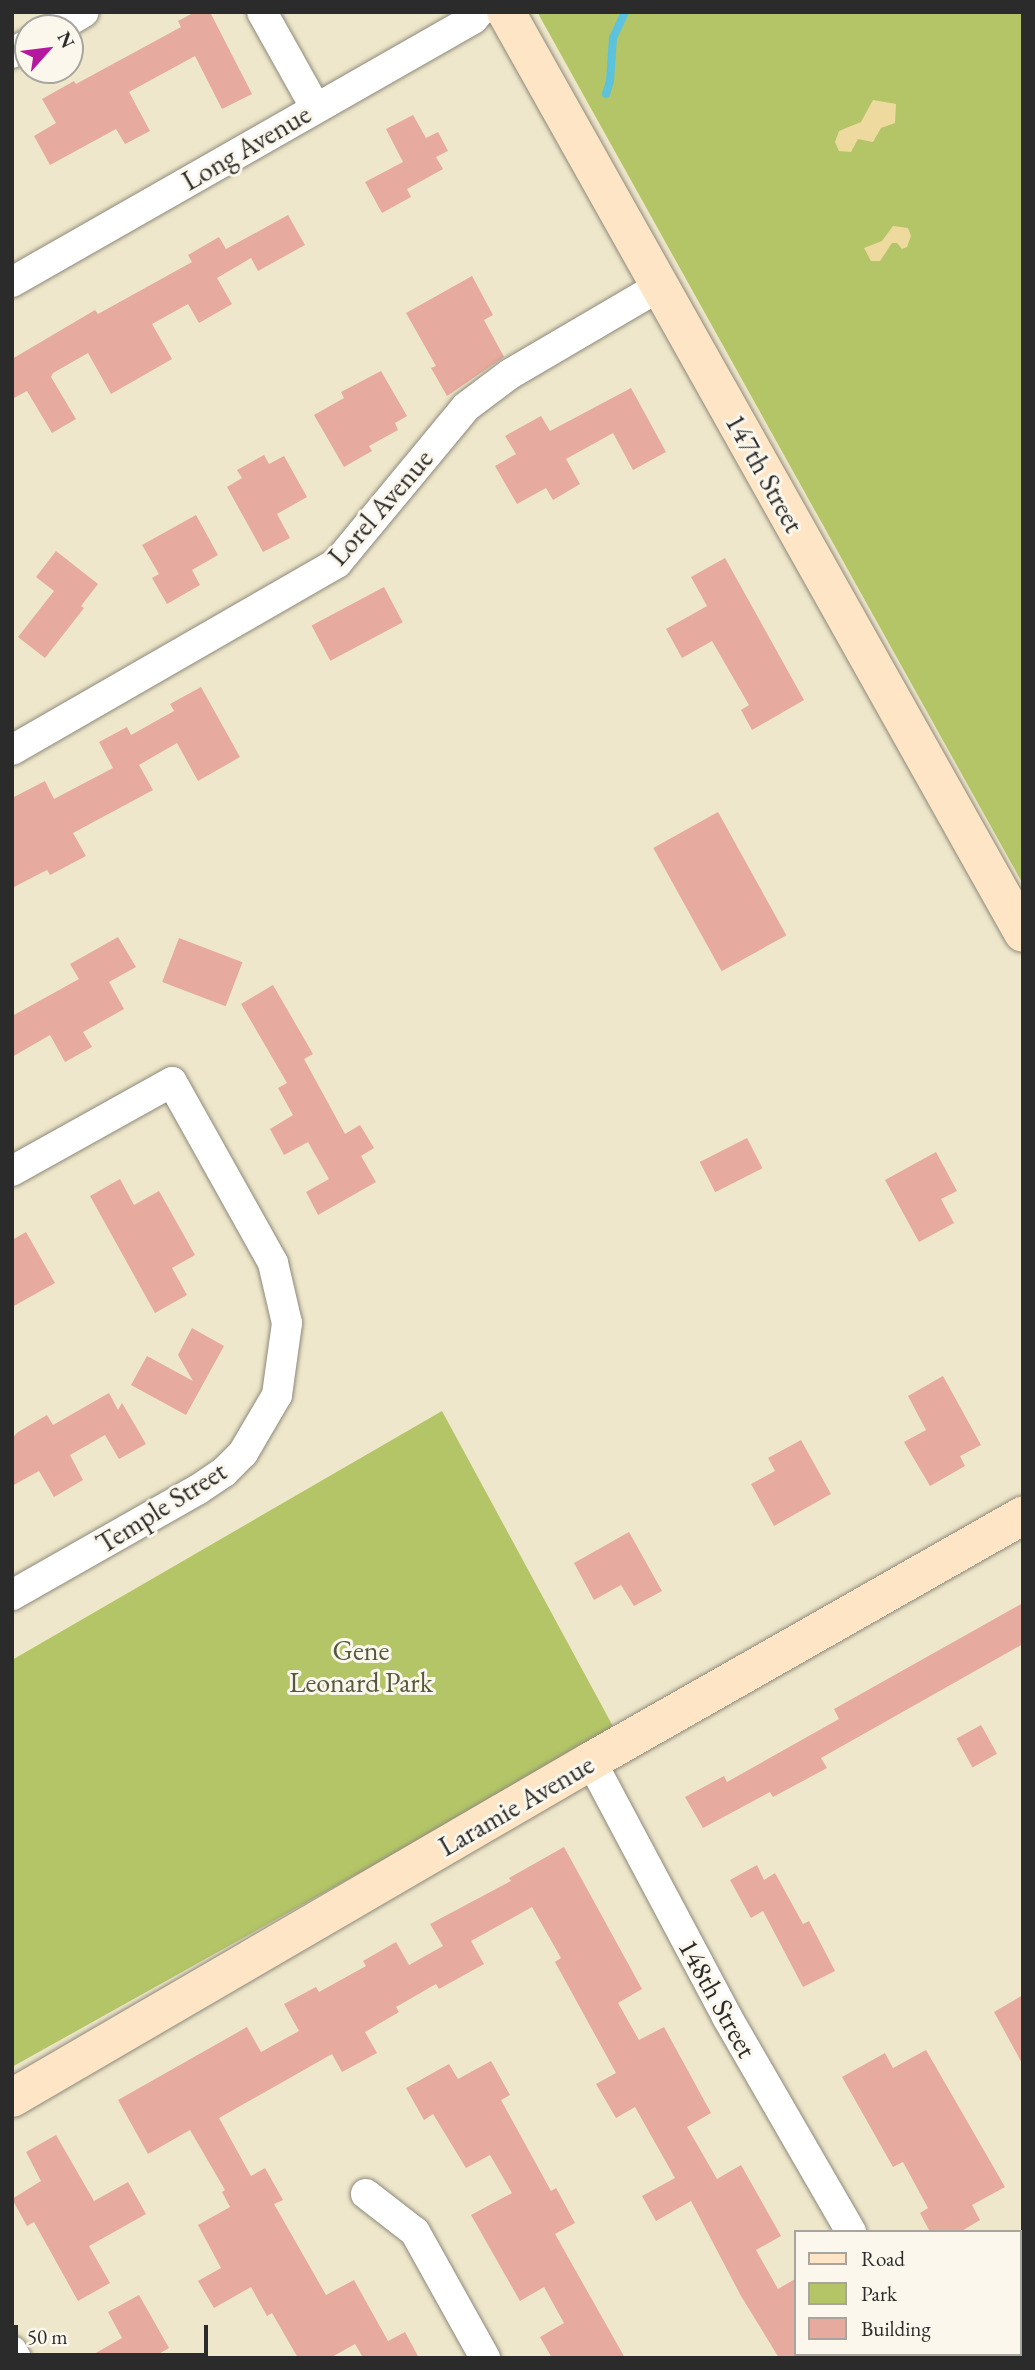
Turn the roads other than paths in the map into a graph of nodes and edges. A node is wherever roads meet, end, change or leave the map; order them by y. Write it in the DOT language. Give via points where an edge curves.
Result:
graph roads {
  1 [pos="262,12"];
  2 [pos="479,12"];
  3 [pos="506,12"];
  4 [pos="315,107"];
  5 [pos="12,282"];
  6 [pos="660,286"];
  7 [pos="12,750"];
  8 [pos="1023,933"];
  9 [pos="12,1171"];
  10 [pos="1023,1516"];
  11 [pos="12,1595"];
  12 [pos="591,1761"];
  13 [pos="12,2098"];
  14 [pos="366,2194"];
  15 [pos="850,2230"];
  16 [pos="12,2351"];
  17 [pos="16,2358"];
  18 [pos="485,2358"];
  1 -- 4 [label="street"];
  2 -- 4 [label="street, Long Avenue"];
  3 -- 6 [label="street, 147th Street"];
  4 -- 5 [label="street, Long Avenue"];
  6 -- 7 [label="street, Lorel Avenue" via="510,374 467,407 337,563"];
  6 -- 8 [label="street, 147th Street"];
  9 -- 11 [label="street, Temple Street" via="172,1082 273,1264 287,1323 278,1395 243,1453 224,1472"];
  10 -- 12 [label="street, Laramie Avenue"];
  12 -- 13 [label="street, Laramie Avenue"];
  12 -- 15 [label="street, 148th Street" via="727,2017"];
  14 -- 18 [label="street" via="415,2232"];
  16 -- 17 [label="street"];
}
